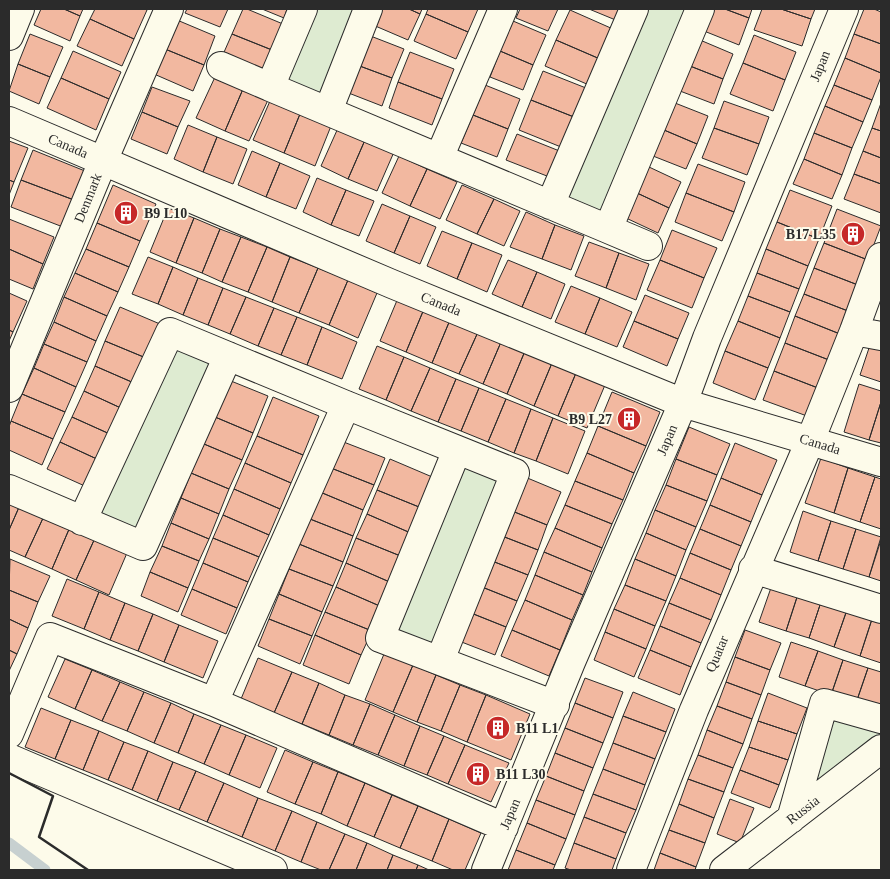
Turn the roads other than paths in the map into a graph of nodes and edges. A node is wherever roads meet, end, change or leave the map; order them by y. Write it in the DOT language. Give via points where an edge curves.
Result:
graph roads {
  1 [pos="20,9"];
  2 [pos="169,9"];
  3 [pos="303,9"];
  4 [pos="368,9"];
  5 [pos="503,9"];
  6 [pos="634,9"];
  7 [pos="700,9"];
  8 [pos="844,9"];
  9 [pos="9,36"];
  10 [pos="221,66"];
  11 [pos="270,86"];
  12 [pos="328,111"];
  13 [pos="9,121"];
  14 [pos="439,158"];
  15 [pos="103,161"];
  16 [pos="550,204"];
  17 [pos="608,229"];
  18 [pos="648,246"];
  19 [pos="881,257"];
  20 [pos="854,331"];
  21 [pos="881,336"];
  22 [pos="228,356"];
  23 [pos="9,388"];
  24 [pos="683,403"];
  25 [pos="346,405"];
  26 [pos="810,441"];
  27 [pos="457,450"];
  28 [pos="881,462"];
  29 [pos="9,489"];
  30 [pos="82,521"];
  31 [pos="753,569"];
  32 [pos="881,609"];
  33 [pos="440,660"];
  34 [pos="214,702"];
  35 [pos="555,705"];
  36 [pos="881,719"];
  37 [pos="9,734"];
  38 [pos="881,750"];
  39 [pos="9,758"];
  40 [pos="790,819"];
  41 [pos="504,827"];
  42 [pos="273,870"];
  43 [pos="486,870"];
  44 [pos="631,870"];
  45 [pos="724,870"];
  1 -- 9 [label="street"];
  2 -- 15 [label="street, Denmark"];
  3 -- 11 [label="street"];
  4 -- 12 [label="street"];
  5 -- 14 [label="street"];
  6 -- 16 [label="street"];
  7 -- 17 [label="street"];
  8 -- 24 [label="street, Japan" via="710,330"];
  10 -- 11 [label="street"];
  11 -- 12 [label="street"];
  12 -- 14 [label="street"];
  13 -- 15 [label="street, Canada"];
  14 -- 16 [label="street"];
  15 -- 23 [label="street, Denmark"];
  15 -- 24 [label="street, Canada"];
  16 -- 17 [label="street"];
  17 -- 18 [label="street"];
  19 -- 20 [label="street, Quatar"];
  20 -- 21 [label="street"];
  20 -- 26 [label="street, Quatar"];
  22 -- 25 [label="street"];
  22 -- 30 [label="street" via="170,332"];
  22 -- 30 [label="street" via="143,546"];
  24 -- 26 [label="street, Canada"];
  24 -- 35 [label="street, Japan"];
  25 -- 27 [label="street"];
  25 -- 34 [label="street"];
  26 -- 28 [label="street, Canada"];
  26 -- 31 [label="street, Quatar"];
  27 -- 33 [label="street" via="515,473"];
  27 -- 33 [label="street" via="380,638"];
  29 -- 30 [label="street"];
  31 -- 32 [label="street"];
  31 -- 44 [label="street, Quatar"];
  33 -- 35 [label="street"];
  34 -- 37 [label="street" via="50,637"];
  34 -- 41 [label="street"];
  35 -- 41 [label="street, Japan"];
  36 -- 40 [label="street" via="824,703"];
  38 -- 40 [label="street, Russia"];
  39 -- 42 [label="street"];
  40 -- 45 [label="street, Russia"];
  41 -- 43 [label="street, Japan"];
}
